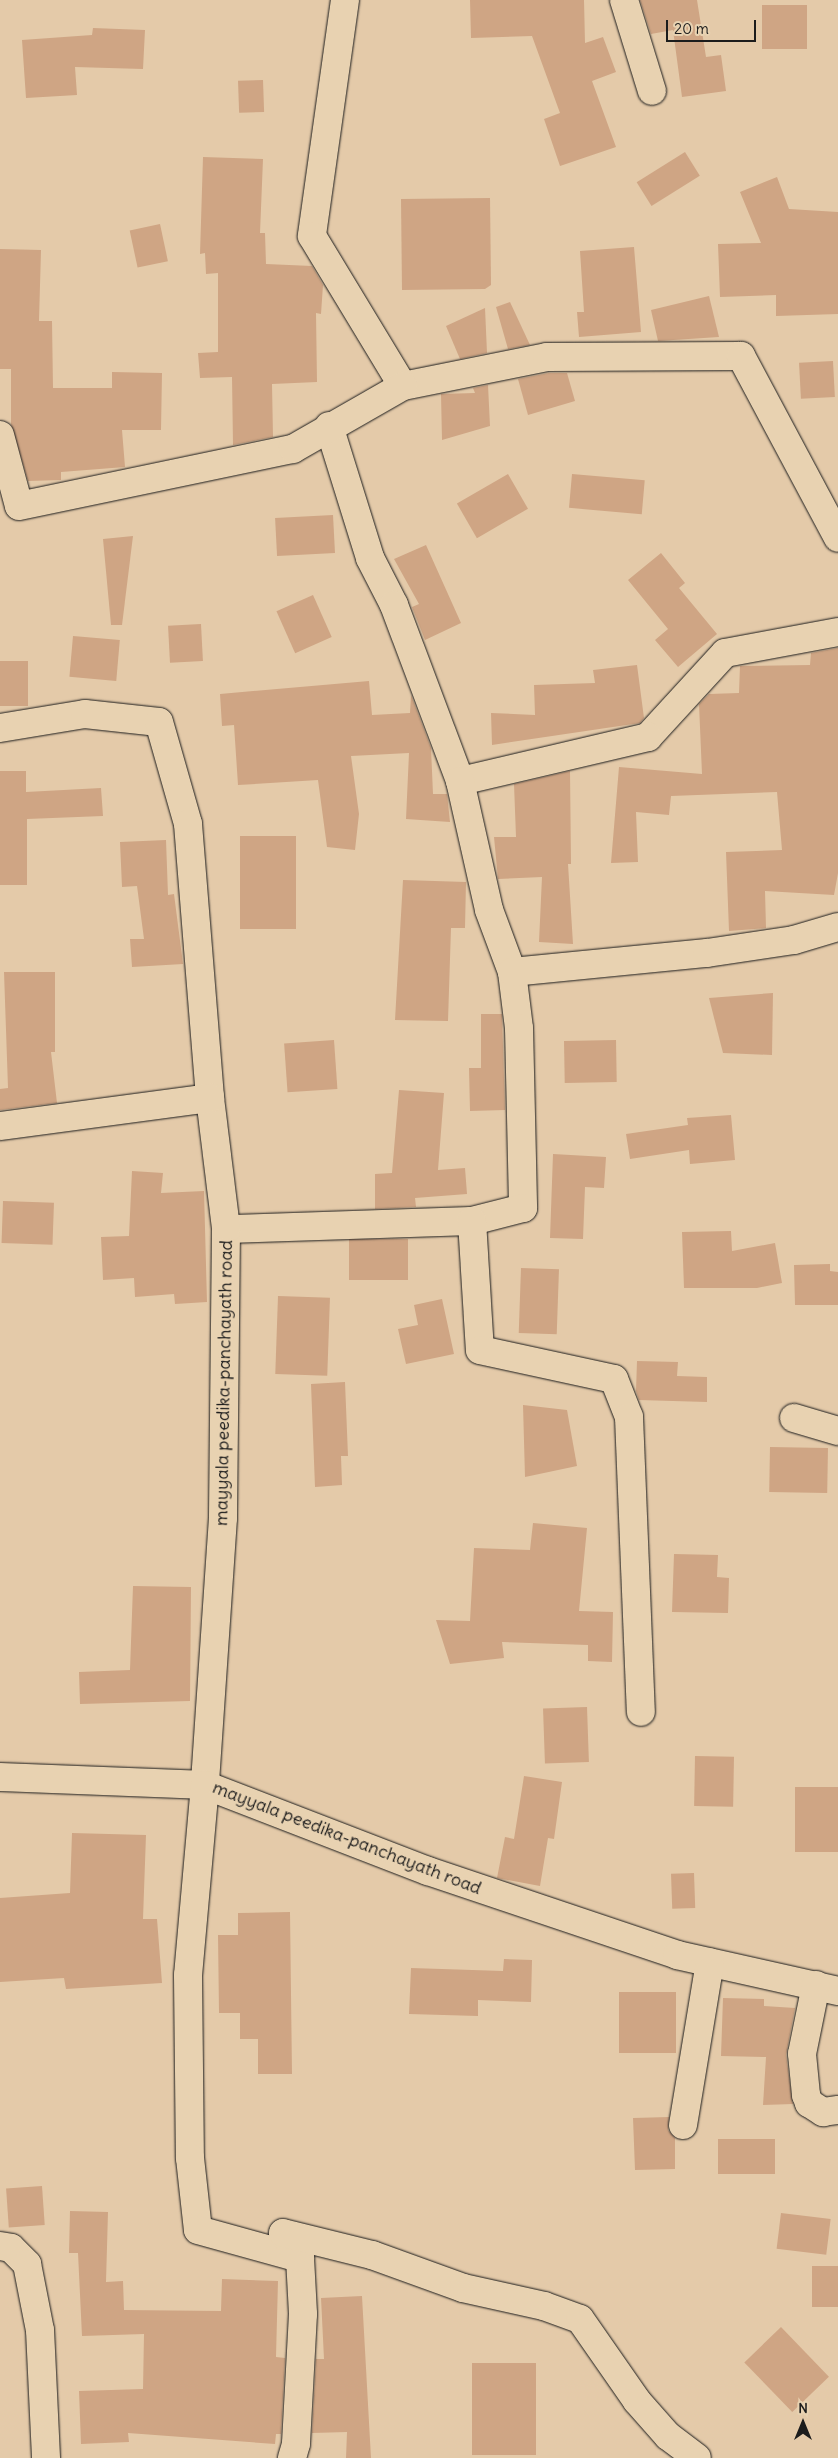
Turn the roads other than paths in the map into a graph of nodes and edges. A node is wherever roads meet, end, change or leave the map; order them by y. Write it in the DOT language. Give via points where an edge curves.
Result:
graph roads {
  1 [pos="345,0"];
  2 [pos="624,0"];
  3 [pos="652,91"];
  4 [pos="403,386"];
  5 [pos="329,426"];
  6 [pos="0,436"];
  7 [pos="838,538"];
  8 [pos="838,632"];
  9 [pos="0,728"];
  10 [pos="460,781"];
  11 [pos="838,927"];
  12 [pos="512,972"];
  13 [pos="210,1098"];
  14 [pos="0,1126"];
  15 [pos="472,1221"];
  16 [pos="226,1229"];
  17 [pos="794,1418"];
  18 [pos="838,1431"];
  19 [pos="641,1712"];
  20 [pos="0,1777"];
  21 [pos="205,1785"];
  22 [pos="710,1962"];
  23 [pos="827,1988"];
  24 [pos="838,2110"];
  25 [pos="683,2125"];
  26 [pos="0,2246"];
  27 [pos="300,2258"];
  28 [pos="46,2458"];
  29 [pos="292,2458"];
  30 [pos="697,2458"];
  1 -- 4 [label="street" via="312,236"];
  2 -- 3 [label="street"];
  4 -- 5 [label="street"];
  4 -- 7 [label="street" via="547,357 741,356"];
  5 -- 6 [label="street" via="293,449 19,506"];
  5 -- 10 [label="street, mayyala peedika-panchayath road" via="370,558 394,605"];
  8 -- 10 [label="street" via="725,653 648,737"];
  9 -- 13 [label="street" via="85,714 159,722 188,824"];
  10 -- 12 [label="street, mayyala peedika-panchayath road" via="489,910"];
  11 -- 12 [label="street" via="794,940 707,953"];
  12 -- 15 [label="street, mayyala peedika-panchayath road" via="519,1028 523,1208"];
  13 -- 14 [label="street"];
  13 -- 16 [label="street"];
  15 -- 16 [label="street, mayyala peedika-panchayath road"];
  15 -- 19 [label="street" via="480,1350 614,1379 629,1417"];
  16 -- 21 [label="street, mayyala peedika-panchayath road" via="223,1518"];
  17 -- 18 [label="street"];
  20 -- 21 [label="street"];
  21 -- 22 [label="street, mayyala peedika-panchayath road" via="428,1871 677,1955"];
  21 -- 27 [label="street" via="188,1976 190,2158 198,2230"];
  22 -- 23 [label="street, mayyala peedika-panchayath road"];
  22 -- 25 [label="street"];
  23 -- 24 [label="street" via="802,2054 809,2103 823,2112"];
  26 -- 28 [label="street" via="11,2248 27,2264 40,2330"];
  27 -- 29 [label="street" via="303,2314 296,2444"];
  27 -- 30 [label="street" via="283,2233 372,2255 463,2288 544,2306 580,2319 637,2402 668,2436"];
}
